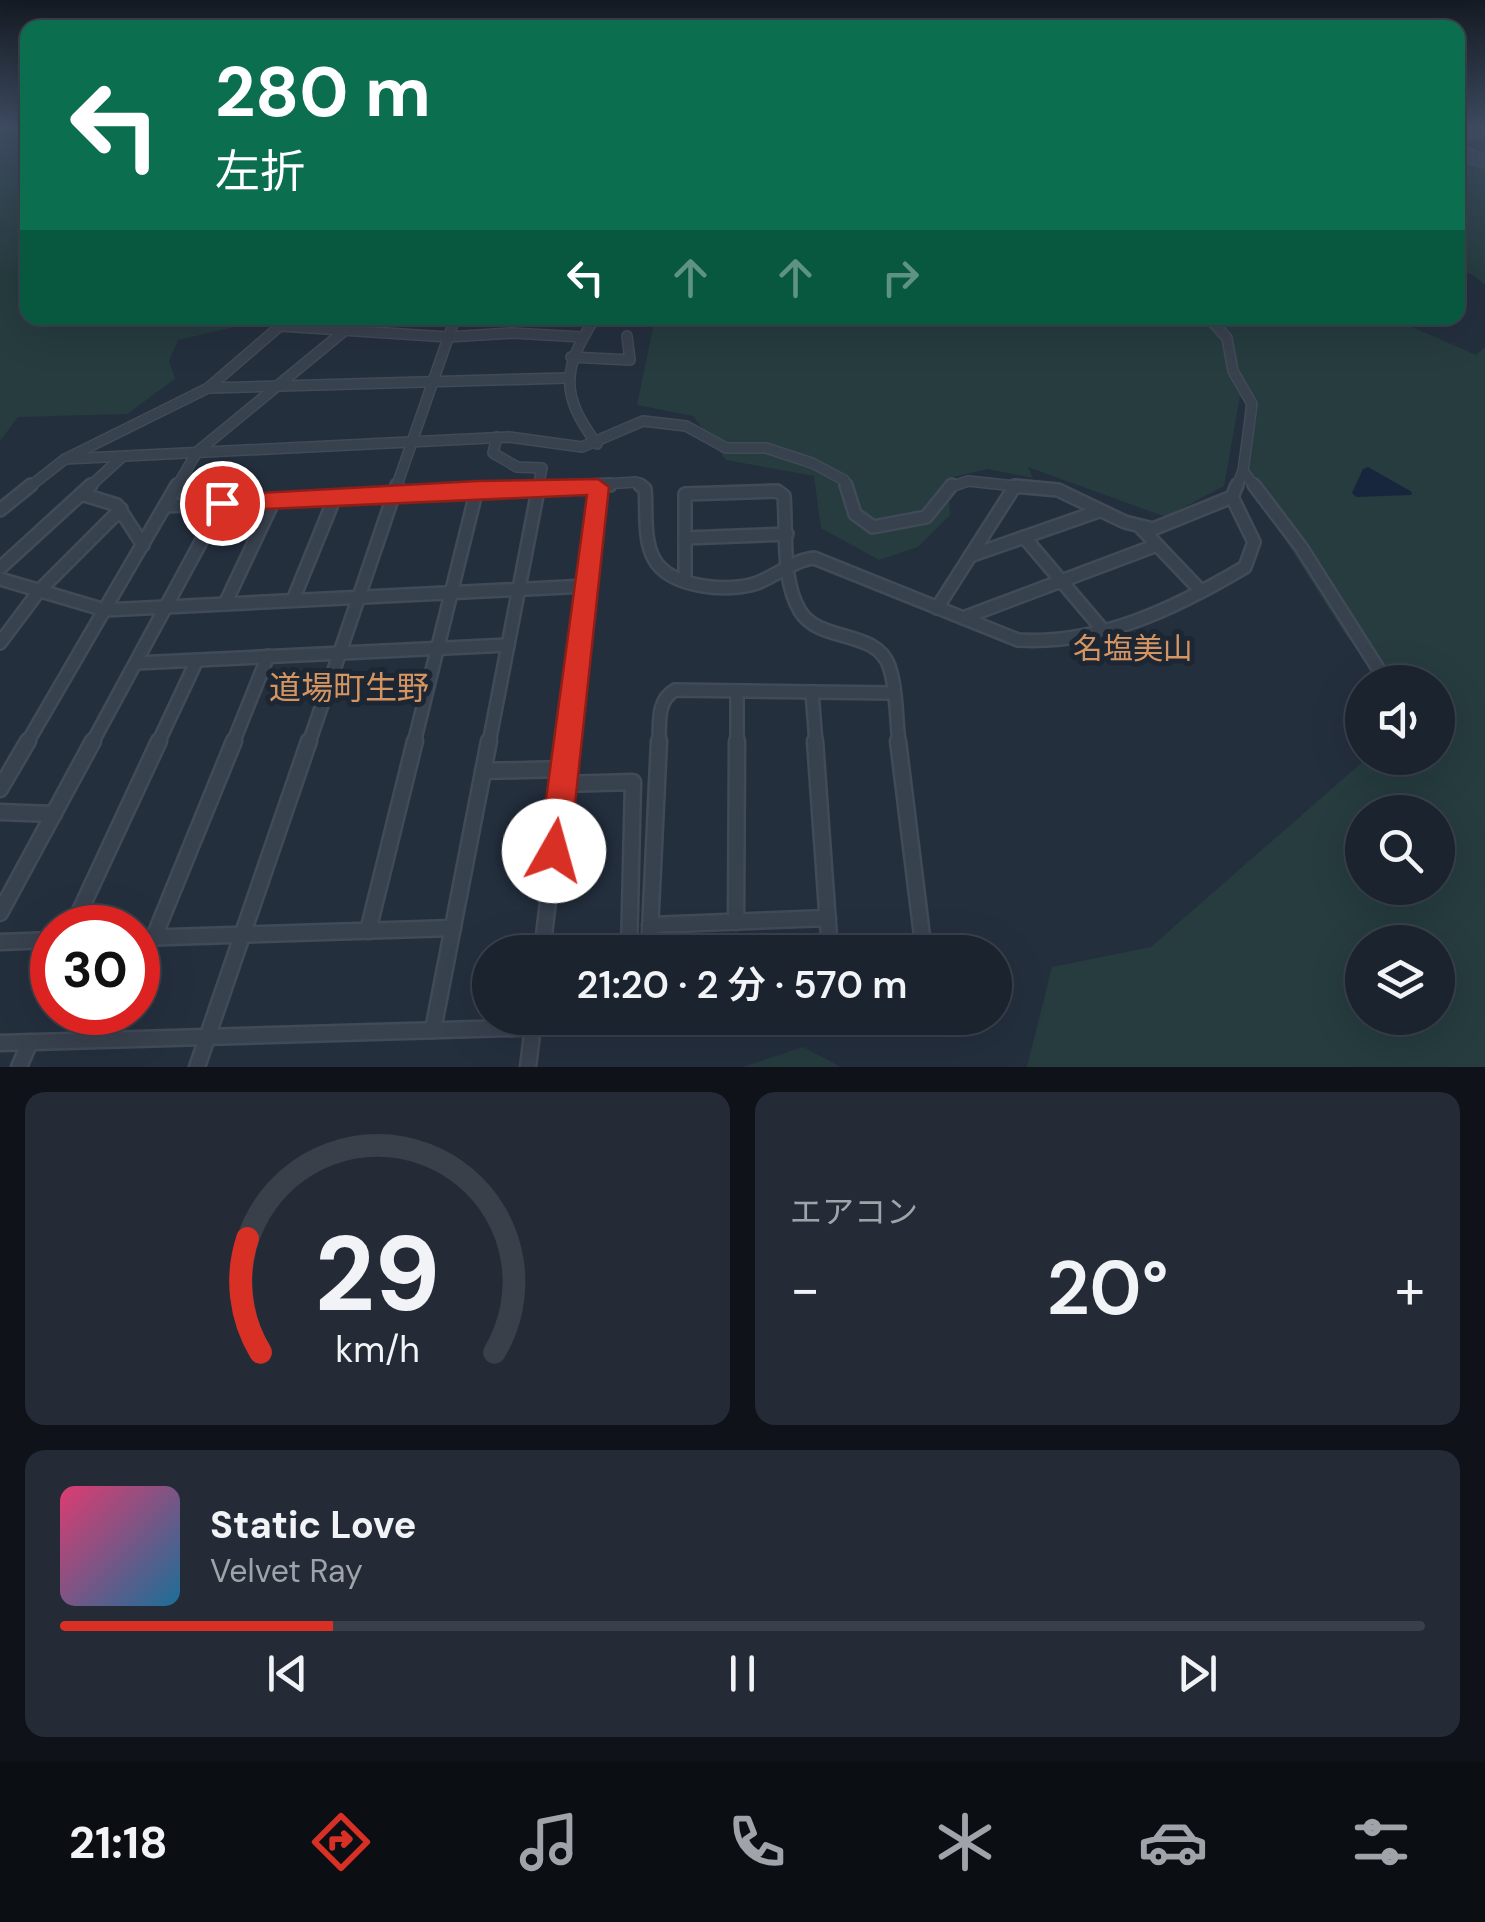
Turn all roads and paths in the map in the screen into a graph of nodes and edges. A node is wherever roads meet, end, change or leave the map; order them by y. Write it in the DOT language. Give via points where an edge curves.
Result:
graph roads {
  1 [pos="350,325"];
  2 [pos="452,325"];
  3 [pos="590,325"];
  4 [pos="1216,325"];
  5 [pos="343,330"];
  6 [pos="448,336"];
  7 [pos="627,336"];
  8 [pos="582,337"];
  9 [pos="570,357"];
  10 [pos="566,378"];
  11 [pos="433,382"];
  12 [pos="275,386"];
  13 [pos="208,388"];
  14 [pos="497,438"];
  15 [pos="412,442"];
  16 [pos="597,444"];
  17 [pos="197,452"];
  18 [pos="123,456"];
  19 [pos="65,459"];
  20 [pos="1243,471"];
  21 [pos="1015,486"];
  22 [pos="598,487"];
  23 [pos="538,488"];
  24 [pos="477,489"];
  25 [pos="80,494"];
  26 [pos="394,494"];
  27 [pos="1232,496"];
  28 [pos="335,497"];
  29 [pos="274,500"];
  30 [pos="222,503"];
  31 [pos="166,506"];
  32 [pos="120,509"];
  33 [pos="0,510"];
  34 [pos="1099,511"];
  35 [pos="1141,528"];
  36 [pos="788,534"];
  37 [pos="685,538"];
  38 [pos="1024,538"];
  39 [pos="143,545"];
  40 [pos="1157,545"];
  41 [pos="970,556"];
  42 [pos="791,567"];
  43 [pos="0,568"];
  44 [pos="684,579"];
  45 [pos="0,580"];
  46 [pos="1061,581"];
  47 [pos="586,586"];
  48 [pos="518,589"];
  49 [pos="39,591"];
  50 [pos="1201,591"];
  51 [pos="452,592"];
  52 [pos="359,597"];
  53 [pos="292,600"];
  54 [pos="226,604"];
  55 [pos="166,606"];
  56 [pos="937,608"];
  57 [pos="105,610"];
  58 [pos="963,618"];
  59 [pos="1103,630"];
  60 [pos="0,643"];
  61 [pos="508,644"];
  62 [pos="438,648"];
  63 [pos="340,653"];
  64 [pos="268,656"];
  65 [pos="198,660"];
  66 [pos="136,663"];
  67 [pos="1376,665"];
  68 [pos="737,691"];
  69 [pos="812,692"];
  70 [pos="892,693"];
  71 [pos="484,770"];
  72 [pos="564,777"];
  73 [pos="0,789"];
  74 [pos="0,812"];
  75 [pos="54,814"];
  76 [pos="83,905"];
  77 [pos="0,914"];
  78 [pos="828,918"];
  79 [pos="160,922"];
  80 [pos="736,922"];
  81 [pos="650,925"];
  82 [pos="453,928"];
  83 [pos="368,931"];
  84 [pos="242,935"];
  85 [pos="544,935"];
  86 [pos="629,935"];
  87 [pos="650,935"];
  88 [pos="829,935"];
  89 [pos="922,935"];
  90 [pos="160,937"];
  91 [pos="30,941"];
  92 [pos="0,942"];
  93 [pos="472,1027"];
  94 [pos="433,1030"];
  95 [pos="532,1035"];
  96 [pos="207,1037"];
  97 [pos="30,1042"];
  98 [pos="0,1043"];
  99 [pos="19,1067"];
  100 [pos="197,1067"];
  101 [pos="528,1067"];
  1 -- 5 [label="street"];
  2 -- 6 [label="street"];
  3 -- 8 [label="street"];
  4 -- 20 [label="street" via="1252,404"];
  5 -- 6 [label="street"];
  5 -- 12 [label="street"];
  5 -- 13 [label="street" via="280,326"];
  6 -- 8 [label="street"];
  6 -- 11 [label="street"];
  7 -- 9 [label="street" via="630,360"];
  8 -- 9 [label="street"];
  9 -- 10 [label="street"];
  10 -- 11 [label="street"];
  10 -- 16 [label="street" via="579,423"];
  11 -- 12 [label="street"];
  11 -- 15 [label="street"];
  12 -- 13 [label="street"];
  12 -- 17 [label="street"];
  13 -- 19 [label="street"];
  14 -- 15 [label="street"];
  14 -- 16 [label="street"];
  14 -- 23 [label="street" via="493,453 517,467 542,468"];
  15 -- 17 [label="street"];
  15 -- 26 [label="street"];
  16 -- 21 [label="street" via="643,421 686,426 726,448 766,448 844,480 855,514 873,527 926,518 942,492 956,484"];
  17 -- 18 [label="street"];
  17 -- 31 [label="street"];
  18 -- 19 [label="street"];
  18 -- 25 [label="street"];
  19 -- 33 [label="street"];
  20 -- 27 [label="street"];
  20 -- 67 [label="street"];
  21 -- 34 [label="street" via="1058,490"];
  21 -- 41 [label="street"];
  22 -- 23 [label="street"];
  22 -- 44 [label="street" via="636,482 645,489 652,556 664,571"];
  22 -- 47 [label="street"];
  23 -- 24 [label="street"];
  23 -- 48 [label="street"];
  24 -- 26 [label="street"];
  24 -- 51 [label="street"];
  25 -- 32 [label="street"];
  25 -- 43 [label="street"];
  26 -- 28 [label="street"];
  26 -- 52 [label="street"];
  27 -- 35 [label="street" via="1163,528"];
  27 -- 50 [label="street" via="1252,532 1252,554 1245,568"];
  28 -- 29 [label="street"];
  28 -- 53 [label="street"];
  29 -- 30 [label="street"];
  29 -- 54 [label="street"];
  30 -- 31 [label="street"];
  30 -- 55 [label="street"];
  31 -- 39 [label="street"];
  32 -- 39 [label="street"];
  32 -- 49 [label="street"];
  34 -- 35 [label="street"];
  34 -- 38 [label="street"];
  35 -- 40 [label="street"];
  36 -- 37 [label="street"];
  36 -- 37 [label="street" via="778,490 685,494"];
  36 -- 42 [label="street"];
  37 -- 44 [label="street"];
  38 -- 41 [label="street"];
  38 -- 46 [label="street"];
  39 -- 57 [label="street"];
  40 -- 46 [label="street"];
  40 -- 50 [label="street"];
  41 -- 56 [label="street"];
  42 -- 44 [label="street" via="740,590"];
  42 -- 56 [label="street" via="814,558"];
  42 -- 70 [label="street" via="800,611 820,630 882,652"];
  45 -- 49 [label="street"];
  46 -- 58 [label="street"];
  46 -- 59 [label="street"];
  47 -- 48 [label="street"];
  47 -- 72 [label="street"];
  48 -- 51 [label="street"];
  48 -- 61 [label="street"];
  49 -- 57 [label="street"];
  49 -- 60 [label="street"];
  50 -- 59 [label="street"];
  51 -- 52 [label="street"];
  51 -- 62 [label="street"];
  52 -- 53 [label="street"];
  52 -- 63 [label="street"];
  53 -- 54 [label="street"];
  54 -- 55 [label="street"];
  55 -- 57 [label="street"];
  55 -- 66 [label="street"];
  56 -- 58 [label="street"];
  57 -- 73 [label="street"];
  58 -- 59 [label="street" via="1034,643"];
  61 -- 62 [label="street"];
  61 -- 71 [label="street"];
  62 -- 63 [label="street"];
  62 -- 83 [label="street"];
  63 -- 64 [label="street"];
  63 -- 84 [label="street"];
  64 -- 65 [label="street"];
  64 -- 79 [label="street"];
  65 -- 66 [label="street"];
  65 -- 76 [label="street"];
  66 -- 75 [label="street"];
  68 -- 69 [label="street"];
  68 -- 80 [label="street"];
  68 -- 81 [label="street" via="676,690 661,705"];
  69 -- 70 [label="street"];
  69 -- 78 [label="street"];
  70 -- 89 [label="street"];
  71 -- 72 [label="street"];
  71 -- 82 [label="street"];
  72 -- 85 [label="street"];
  72 -- 86 [label="street" via="633,782"];
  74 -- 75 [label="street"];
  75 -- 77 [label="street"];
  78 -- 80 [label="street"];
  78 -- 88 [label="street"];
  80 -- 81 [label="street"];
  81 -- 87 [label="street"];
  82 -- 83 [label="street"];
  82 -- 94 [label="street"];
  83 -- 84 [label="street"];
  84 -- 90 [label="street"];
  84 -- 96 [label="street"];
  91 -- 92 [label="street"];
  93 -- 94 [label="street"];
  94 -- 96 [label="street"];
  95 -- 101 [label="street"];
  96 -- 97 [label="street"];
  96 -- 100 [label="street"];
  97 -- 98 [label="street"];
  97 -- 99 [label="street"];
}
